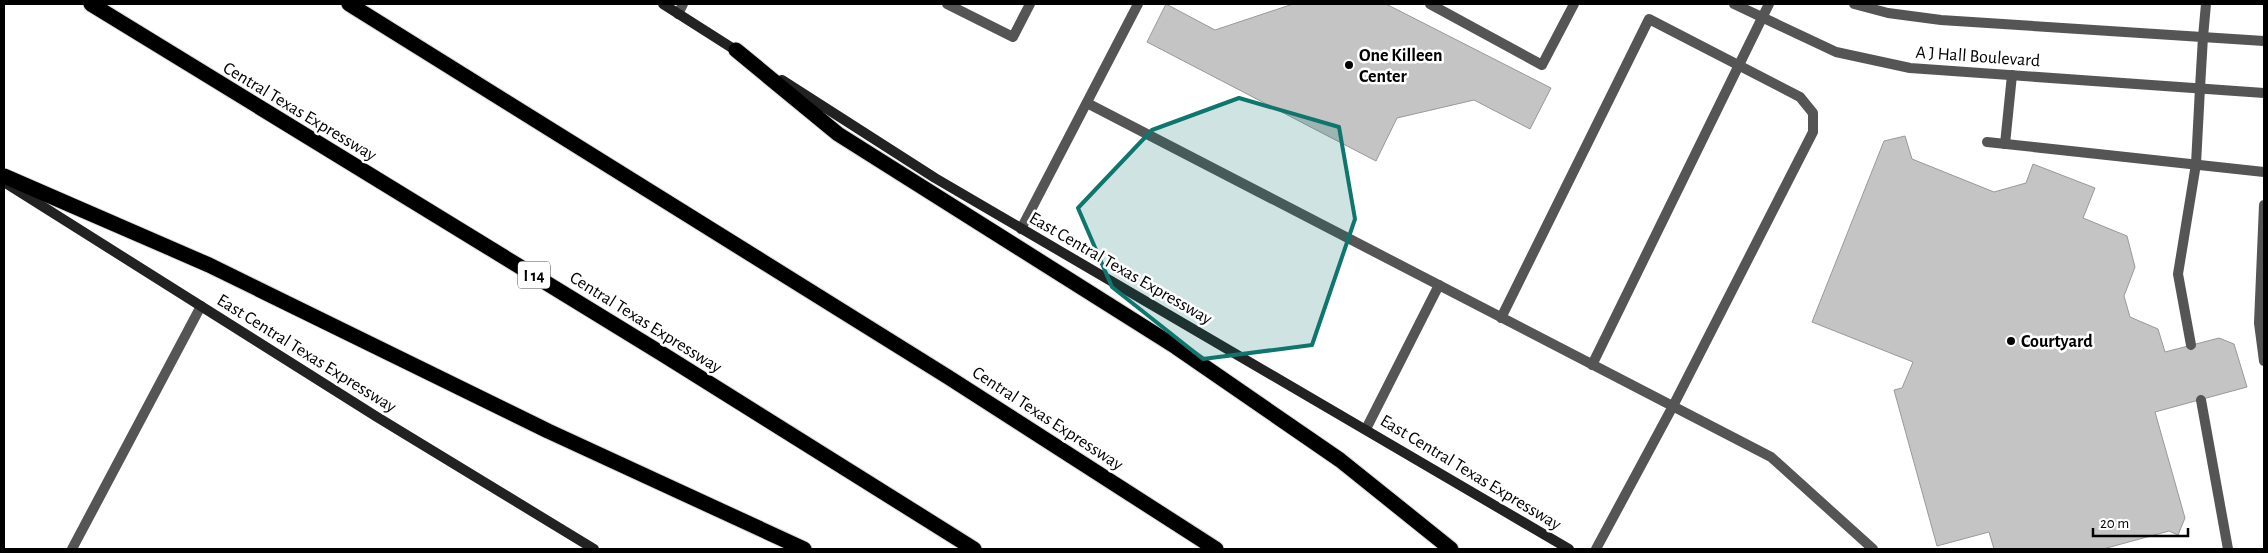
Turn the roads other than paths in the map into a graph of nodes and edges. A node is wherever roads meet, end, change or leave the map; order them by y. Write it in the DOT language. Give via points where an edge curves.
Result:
graph roads {
  1 [pos="91,4"];
  2 [pos="349,4"];
  3 [pos="663,4"];
  4 [pos="947,4"];
  5 [pos="1030,4"];
  6 [pos="1138,4"];
  7 [pos="1430,4"];
  8 [pos="1574,4"];
  9 [pos="1734,4"];
  10 [pos="1769,4"];
  11 [pos="1854,4"];
  12 [pos="2206,4"];
  13 [pos="680,9"];
  14 [pos="1762,18"];
  15 [pos="2203,37"];
  16 [pos="2264,41"];
  17 [pos="736,50"];
  18 [pos="1738,65"];
  19 [pos="2012,75"];
  20 [pos="2200,88"];
  21 [pos="2264,93"];
  22 [pos="1087,103"];
  23 [pos="1987,142"];
  24 [pos="2005,144"];
  25 [pos="2196,164"];
  26 [pos="2264,172"];
  27 [pos="4,176"];
  28 [pos="4,182"];
  29 [pos="2264,205"];
  30 [pos="1021,229"];
  31 [pos="1439,285"];
  32 [pos="202,306"];
  33 [pos="1502,318"];
  34 [pos="2191,345"];
  35 [pos="2264,360"];
  36 [pos="1592,364"];
  37 [pos="2201,400"];
  38 [pos="1673,406"];
  39 [pos="1366,429"];
  40 [pos="72,549"];
  41 [pos="594,549"];
  42 [pos="804,549"];
  43 [pos="974,549"];
  44 [pos="1216,549"];
  45 [pos="1451,549"];
  46 [pos="1569,549"];
  47 [pos="1596,549"];
  48 [pos="1873,549"];
  49 [pos="2228,549"];
  1 -- 43 [label="highway, Central Texas Expressway / I 14"];
  2 -- 44 [label="highway, Central Texas Expressway" via="948,377"];
  3 -- 13 [label="main road, East Central Texas Expressway"];
  4 -- 5 [label="street" via="1013,37"];
  6 -- 22 [label="street"];
  7 -- 8 [label="street" via="1542,65"];
  9 -- 14 [label="street, A J Hall Boulevard"];
  10 -- 14 [label="street"];
  11 -- 15 [label="street, A J Hall Boulevard" via="1888,13 1941,20"];
  12 -- 15 [label="street"];
  13 -- 17 [label="main road, East Central Texas Expressway"];
  14 -- 18 [label="street"];
  14 -- 19 [label="street, A J Hall Boulevard" via="1836,52 1910,68"];
  15 -- 16 [label="street, A J Hall Boulevard"];
  15 -- 20 [label="street"];
  17 -- 30 [label="main road, East Central Texas Expressway" via="935,178"];
  17 -- 45 [label="highway" via="838,134 1176,347 1340,460"];
  18 -- 33 [label="street" via="1649,19"];
  18 -- 36 [label="street"];
  18 -- 38 [label="street" via="1800,97 1813,113 1813,132"];
  19 -- 20 [label="street, A J Hall Boulevard"];
  19 -- 24 [label="street"];
  20 -- 21 [label="street, A J Hall Boulevard"];
  20 -- 25 [label="street"];
  22 -- 30 [label="street"];
  22 -- 31 [label="street"];
  23 -- 24 [label="street"];
  24 -- 25 [label="street"];
  25 -- 26 [label="street"];
  25 -- 34 [label="street" via="2178,274"];
  27 -- 42 [label="highway" via="209,265 548,431"];
  28 -- 32 [label="main road, East Central Texas Expressway"];
  29 -- 35 [label="street" via="2259,323"];
  30 -- 39 [label="main road, East Central Texas Expressway"];
  31 -- 33 [label="street"];
  31 -- 39 [label="street"];
  32 -- 40 [label="street"];
  32 -- 41 [label="main road, East Central Texas Expressway"];
  33 -- 36 [label="street"];
  36 -- 38 [label="street"];
  37 -- 49 [label="street"];
  38 -- 47 [label="street"];
  38 -- 48 [label="street" via="1771,457"];
  39 -- 46 [label="main road, East Central Texas Expressway"];
}
